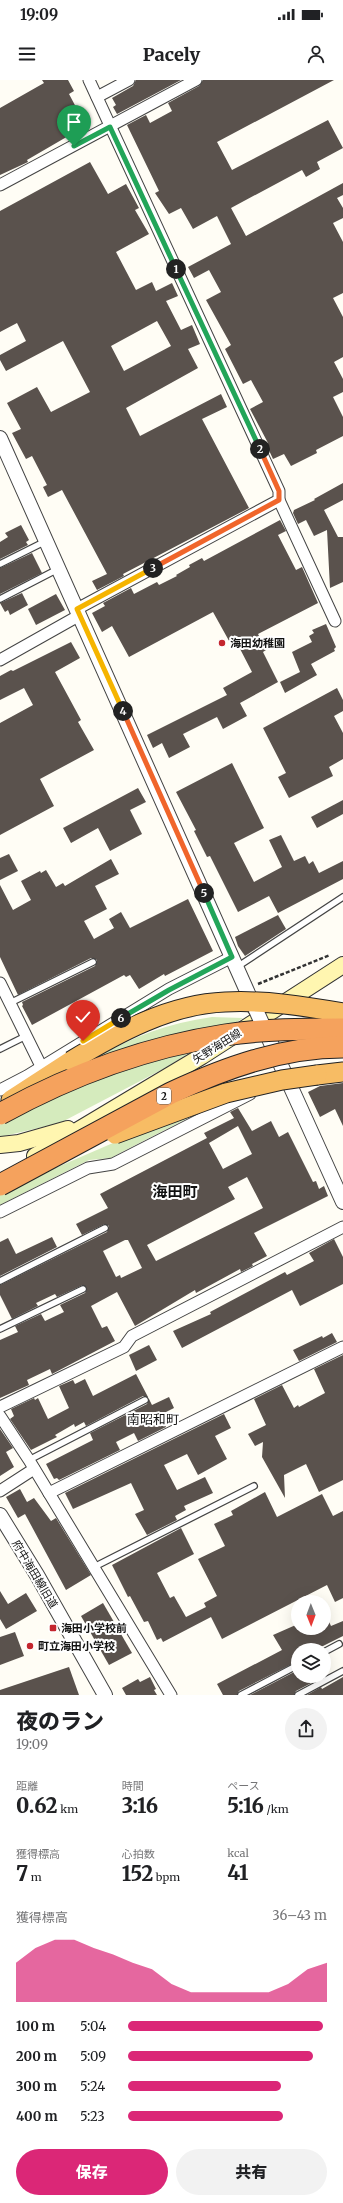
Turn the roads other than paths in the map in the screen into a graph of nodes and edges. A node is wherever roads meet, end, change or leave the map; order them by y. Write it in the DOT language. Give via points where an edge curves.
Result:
graph roads {
  1 [pos="89,80"];
  2 [pos="129,80"];
  3 [pos="196,80"];
  4 [pos="97,97"];
  5 [pos="110,127"];
  6 [pos="0,185"];
  7 [pos="0,438"];
  8 [pos="279,500"];
  9 [pos="46,540"];
  10 [pos="0,564"];
  11 [pos="59,569"];
  12 [pos="0,599"];
  13 [pos="78,612"];
  14 [pos="335,621"];
  15 [pos="0,660"];
  16 [pos="343,898"];
  17 [pos="338,959"];
  18 [pos="93,962"];
  19 [pos="235,962"];
  20 [pos="0,983"];
  21 [pos="5,998"];
  22 [pos="343,1013"];
  23 [pos="343,1029"];
  24 [pos="26,1036"];
  25 [pos="343,1047"];
  26 [pos="0,1049"];
  27 [pos="41,1066"];
  28 [pos="343,1072"];
  29 [pos="286,1075"];
  30 [pos="0,1090"];
  31 [pos="0,1108"];
  32 [pos="0,1114"];
  33 [pos="88,1122"];
  34 [pos="0,1145"];
  35 [pos="0,1178"];
  36 [pos="0,1186"];
  37 [pos="343,1202"];
  38 [pos="0,1212"];
  39 [pos="343,1227"];
  40 [pos="104,1228"];
  41 [pos="0,1281"];
  42 [pos="83,1289"];
  43 [pos="0,1329"];
  44 [pos="343,1347"];
  45 [pos="145,1400"];
  46 [pos="0,1407"];
  47 [pos="0,1416"];
  48 [pos="32,1465"];
  49 [pos="254,1486"];
  50 [pos="0,1491"];
  51 [pos="49,1493"];
  52 [pos="0,1516"];
  53 [pos="94,1567"];
  54 [pos="339,1644"];
  55 [pos="331,1648"];
  56 [pos="291,1669"];
  57 [pos="343,1671"];
  58 [pos="105,1695"];
  59 [pos="171,1695"];
  60 [pos="241,1695"];
  61 [pos="298,1695"];
  1 -- 4 [label="street"];
  2 -- 4 [label="street"];
  3 -- 5 [label="street"];
  4 -- 5 [label="street"];
  5 -- 6 [label="street"];
  5 -- 8 [label="street" via="279,491"];
  7 -- 9 [label="street"];
  8 -- 13 [label="street"];
  8 -- 14 [label="street"];
  9 -- 10 [label="lane"];
  9 -- 11 [label="street"];
  11 -- 12 [label="lane"];
  11 -- 13 [label="street"];
  13 -- 15 [label="street"];
  13 -- 19 [label="street"];
  16 -- 19 [label="lane"];
  17 -- 33 [label="main road, 矢野海田線" via="202,1056"];
  18 -- 21 [label="lane"];
  19 -- 27 [label="street" via="169,990"];
  19 -- 29 [label="street, bridge"];
  20 -- 21 [label="street"];
  21 -- 24 [label="street"];
  22 -- 31 [label="highway, bridge" via="276,1003 224,1002 200,1005 123,1031 71,1061"];
  23 -- 32 [label="highway, bridge" via="292,1029 225,1035 148,1051 34,1095"];
  24 -- 26 [label="lane"];
  24 -- 27 [label="street"];
  25 -- 36 [label="highway, 2, bridge" via="290,1052 249,1062 195,1082"];
  27 -- 30 [label="street"];
  28 -- 36 [label="highway, bridge" via="282,1080 226,1092 116,1134"];
  29 -- 37 [label="street"];
  29 -- 38 [label="street" via="113,1164 88,1168"];
  33 -- 34 [label="main road, 矢野海田線" via="19,1143"];
  33 -- 35 [label="main road, 矢野海田線"];
  39 -- 46 [label="street" via="132,1336 124,1347"];
  40 -- 41 [label="lane"];
  42 -- 43 [label="lane"];
  44 -- 51 [label="street"];
  45 -- 48 [label="lane"];
  47 -- 48 [label="street"];
  48 -- 50 [label="street"];
  48 -- 51 [label="street"];
  49 -- 53 [label="lane"];
  51 -- 53 [label="street"];
  52 -- 58 [label="street, 府中海田線旧道" via="37,1575"];
  53 -- 59 [label="street"];
  54 -- 55 [label="lane"];
  56 -- 60 [label="lane"];
  57 -- 61 [label="lane"];
}
